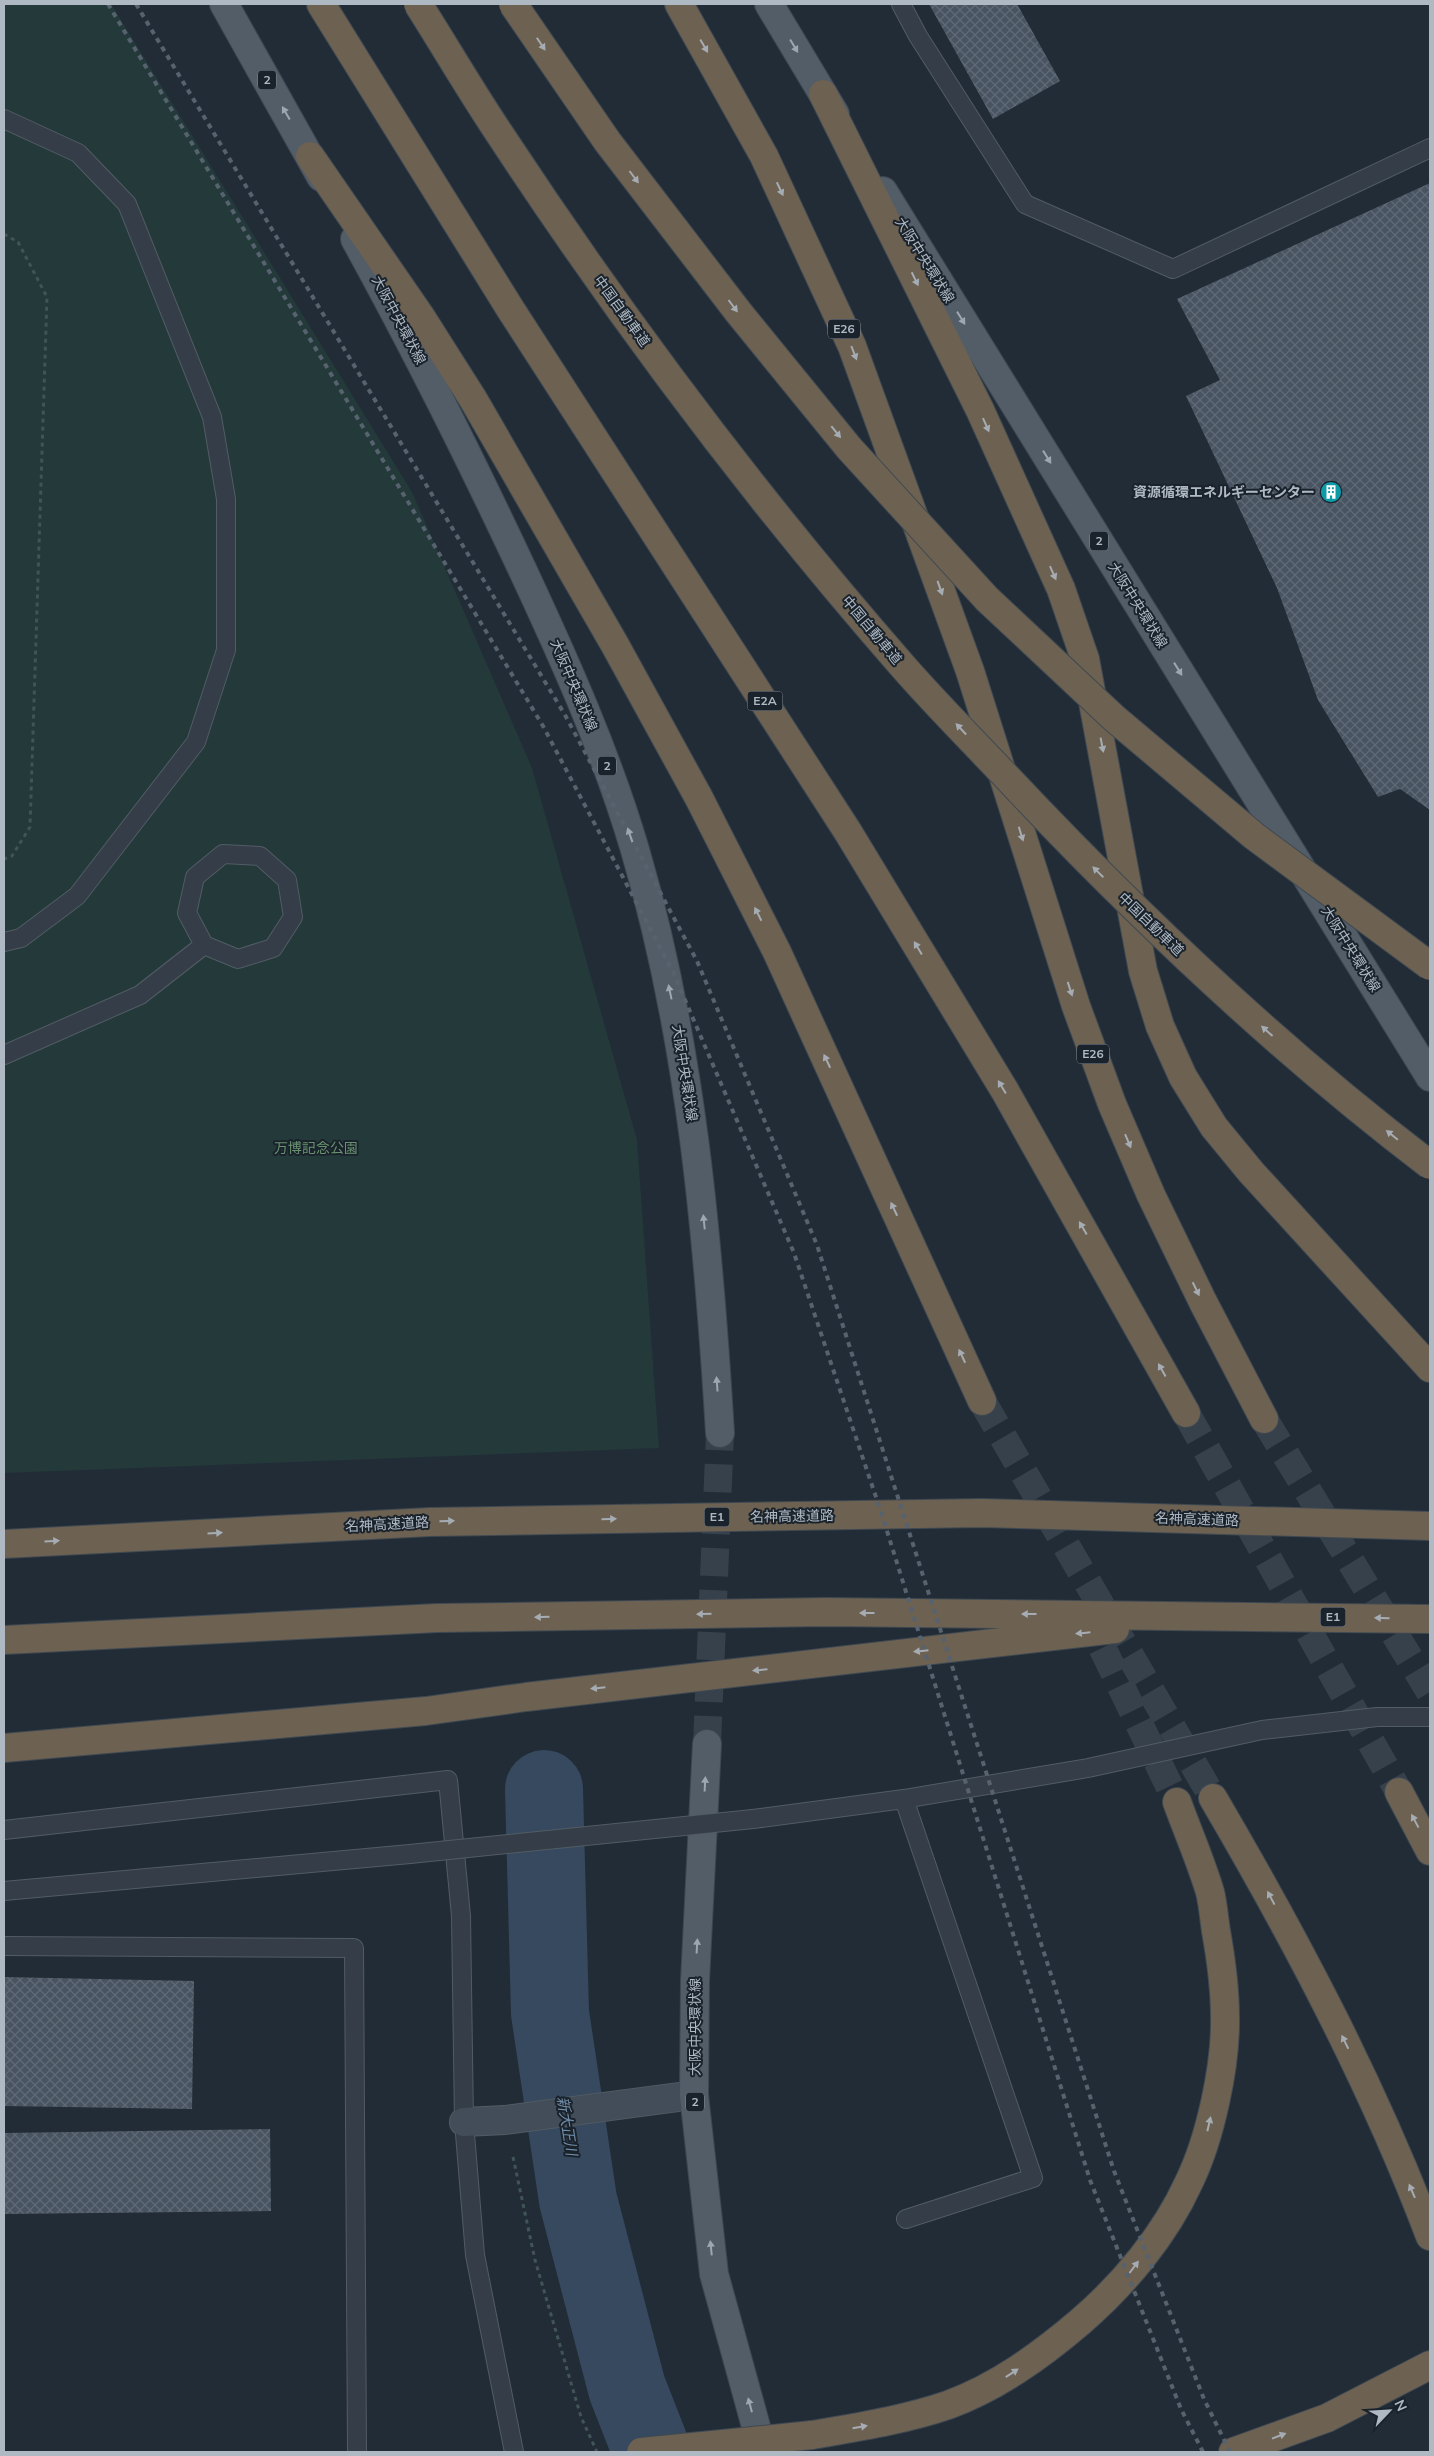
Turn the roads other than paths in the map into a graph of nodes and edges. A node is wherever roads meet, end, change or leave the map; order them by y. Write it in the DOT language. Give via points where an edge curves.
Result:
graph roads {
  1 [pos="216,4"];
  2 [pos="224,4"];
  3 [pos="321,4"];
  4 [pos="418,4"];
  5 [pos="513,4"];
  6 [pos="679,4"];
  7 [pos="769,4"];
  8 [pos="901,4"];
  9 [pos="243,38"];
  10 [pos="823,94"];
  11 [pos="4,118"];
  12 [pos="1430,148"];
  13 [pos="310,156"];
  14 [pos="4,942"];
  15 [pos="204,945"];
  16 [pos="1430,966"];
  17 [pos="4,1055"];
  18 [pos="1430,1077"];
  19 [pos="1430,1165"];
  20 [pos="1430,1368"];
  21 [pos="982,1401"];
  22 [pos="1186,1413"];
  23 [pos="1264,1419"];
  24 [pos="720,1433"];
  25 [pos="1430,1526"];
  26 [pos="4,1544"];
  27 [pos="1235,1616"];
  28 [pos="1430,1619"];
  29 [pos="4,1640"];
  30 [pos="1430,1717"];
  31 [pos="708,1744"];
  32 [pos="4,1748"];
  33 [pos="1399,1792"];
  34 [pos="1213,1798"];
  35 [pos="904,1799"];
  36 [pos="1177,1802"];
  37 [pos="4,1830"];
  38 [pos="1430,1851"];
  39 [pos="4,1891"];
  40 [pos="4,1946"];
  41 [pos="694,2094"];
  42 [pos="464,2122"];
  43 [pos="906,2219"];
  44 [pos="1430,2236"];
  45 [pos="1430,2365"];
  46 [pos="357,2452"];
  47 [pos="514,2452"];
  48 [pos="641,2452"];
  49 [pos="763,2452"];
  50 [pos="1233,2452"];
  1 -- 9 [label="main road"];
  2 -- 9 [label="main road, 大阪中央環状線 / 2"];
  22 -- 3 [label="highway, E2A, one-way" via="1005,1091 848,832 511,310"];
  19 -- 4 [label="highway, 中国自動車道, one-way, bridge" via="1281,1044 1162,936 901,664 804,549 599,281"];
  5 -- 16 [label="highway, one-way, bridge" via="607,141 739,314 849,448 987,599 1114,718 1254,836"];
  6 -- 23 [label="highway, E26, one-way" via="764,156 852,346 970,671 1073,997 1112,1104 1202,1302"];
  7 -- 10 [label="main road, 大阪中央環状線 / 2, one-way"];
  8 -- 12 [label="lane" via="1025,204 1173,269"];
  13 -- 9 [label="main road, 大阪中央環状線 / 2, one-way"];
  10 -- 18 [label="main road, 大阪中央環状線 / 2, one-way"];
  10 -- 20 [label="highway, one-way" via="980,410 1061,589 1085,659 1143,971 1160,1026 1183,1077 1214,1127 1251,1172"];
  11 -- 14 [label="lane" via="78,153 127,204 212,417 226,498 226,650 196,742 77,896 21,938"];
  21 -- 13 [label="highway, one-way" via="777,952 699,798 474,400"];
  24 -- 13 [label="main road, 大阪中央環状線 / 2, one-way" via="709,1276 691,1105 657,933 634,848 572,678 507,535 417,353"];
  15 -- 15 [label="lane" via="187,912 195,877 223,854 260,856 287,880 293,917 273,948 238,959"];
  15 -- 17 [label="lane" via="140,995"];
  26 -- 25 [label="highway, 名神高速道路 / E1, one-way" via="430,1522 981,1514"];
  28 -- 27 [label="highway, E1, one-way"];
  27 -- 29 [label="highway, E1, one-way" via="827,1612 437,1618"];
  27 -- 32 [label="highway, one-way" via="526,1696 426,1711"];
  30 -- 35 [label="lane" via="1378,1717 1262,1730 1088,1768"];
  41 -- 31 [label="main road, 大阪中央環状線 / 2, one-way" via="695,1981"];
  38 -- 33 [label="highway, one-way"];
  44 -- 34 [label="highway, one-way" via="1373,2101 1321,1992 1269,1893"];
  35 -- 39 [label="lane, bridge" via="410,1854"];
  35 -- 43 [label="lane" via="1033,2178"];
  48 -- 36 [label="highway, one-way, bridge" via="812,2435 886,2422 949,2404 1000,2381 1047,2350 1128,2275 1159,2233 1189,2182 1207,2132 1219,2078 1225,2019 1220,1956 1210,1893"];
  37 -- 42 [label="lane" via="448,1780 461,1916"];
  40 -- 46 [label="lane" via="354,1948"];
  41 -- 42 [label="street" via="510,2119"];
  49 -- 41 [label="main road, 大阪中央環状線 / 2, one-way" via="714,2274"];
  42 -- 47 [label="lane" via="475,2255"];
  50 -- 45 [label="highway, one-way" via="1327,2418"];
}
